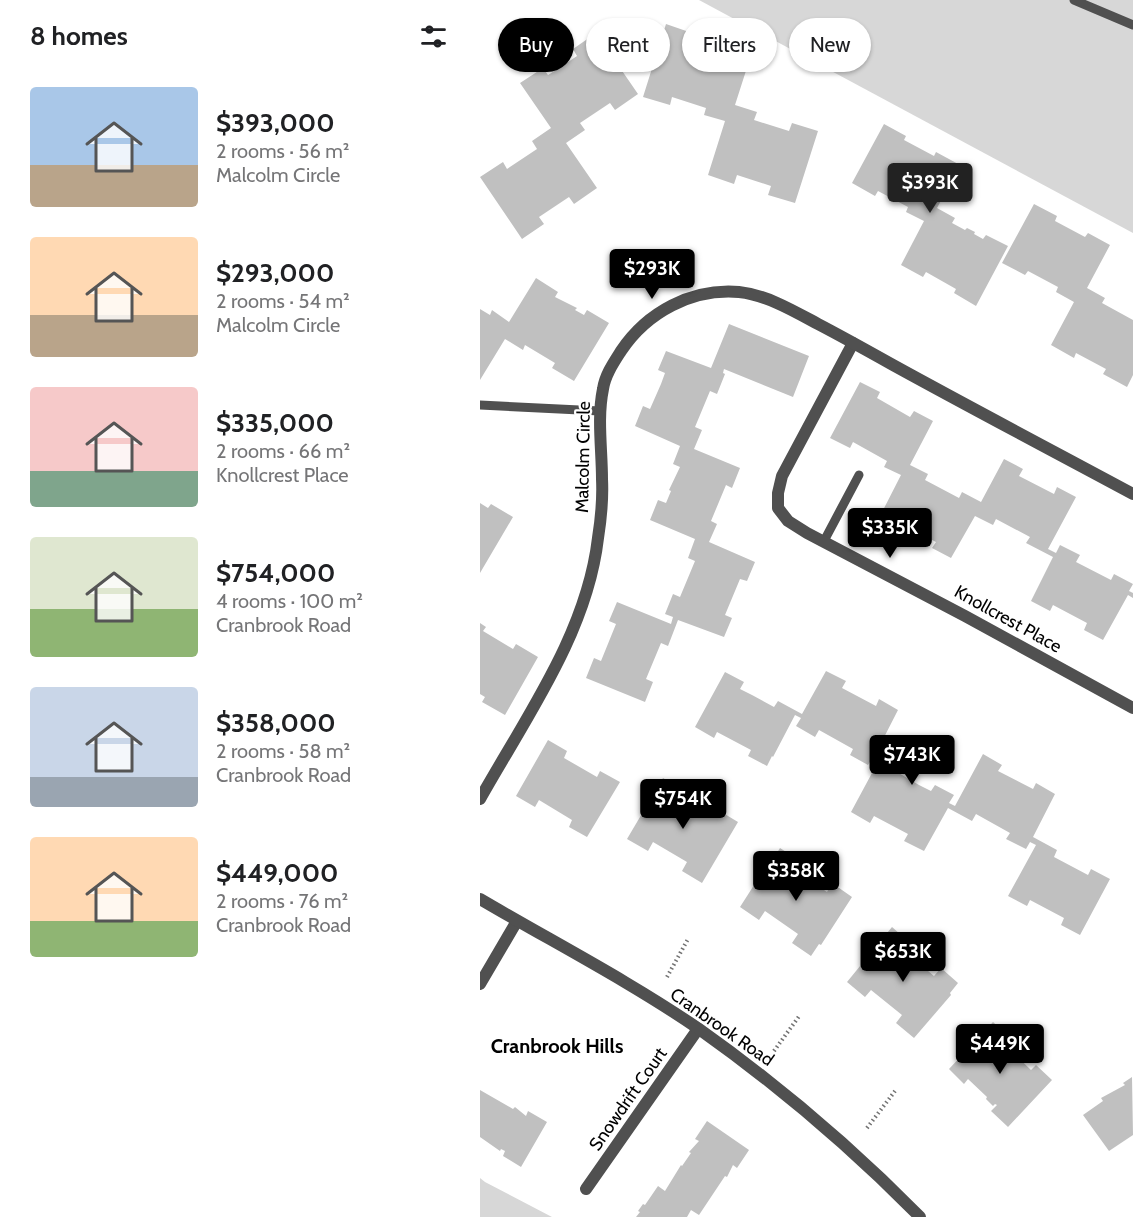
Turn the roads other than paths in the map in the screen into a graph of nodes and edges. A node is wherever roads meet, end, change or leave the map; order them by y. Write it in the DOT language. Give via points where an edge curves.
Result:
graph roads {
  1 [pos="1074,0"];
  2 [pos="1133,25"];
  3 [pos="853,343"];
  4 [pos="480,405"];
  5 [pos="600,411"];
  6 [pos="859,475"];
  7 [pos="1133,494"];
  8 [pos="824,541"];
  9 [pos="1133,708"];
  10 [pos="480,799"];
  11 [pos="480,899"];
  12 [pos="517,921"];
  13 [pos="480,982"];
  14 [pos="698,1029"];
  15 [pos="586,1189"];
  16 [pos="921,1217"];
  1 -- 2 [label="lane"];
  3 -- 5 [label="street, Malcolm Circle" via="765,298 741,292 696,296 672,305 632,335 603,387"];
  3 -- 7 [label="street, Malcolm Circle"];
  3 -- 8 [label="street, Knollcrest Place" via="782,476 778,493 778,508 788,521"];
  4 -- 5 [label="lane"];
  5 -- 10 [label="street, Malcolm Circle" via="603,484 598,540 587,588 574,629"];
  6 -- 8 [label="lane"];
  8 -- 9 [label="street, Knollcrest Place"];
  11 -- 12 [label="street, Cranbrook Road"];
  12 -- 13 [label="street"];
  12 -- 14 [label="street, Cranbrook Road"];
  14 -- 15 [label="street, Snowdrift Court"];
  14 -- 16 [label="street, Cranbrook Road" via="818,1122"];
}
